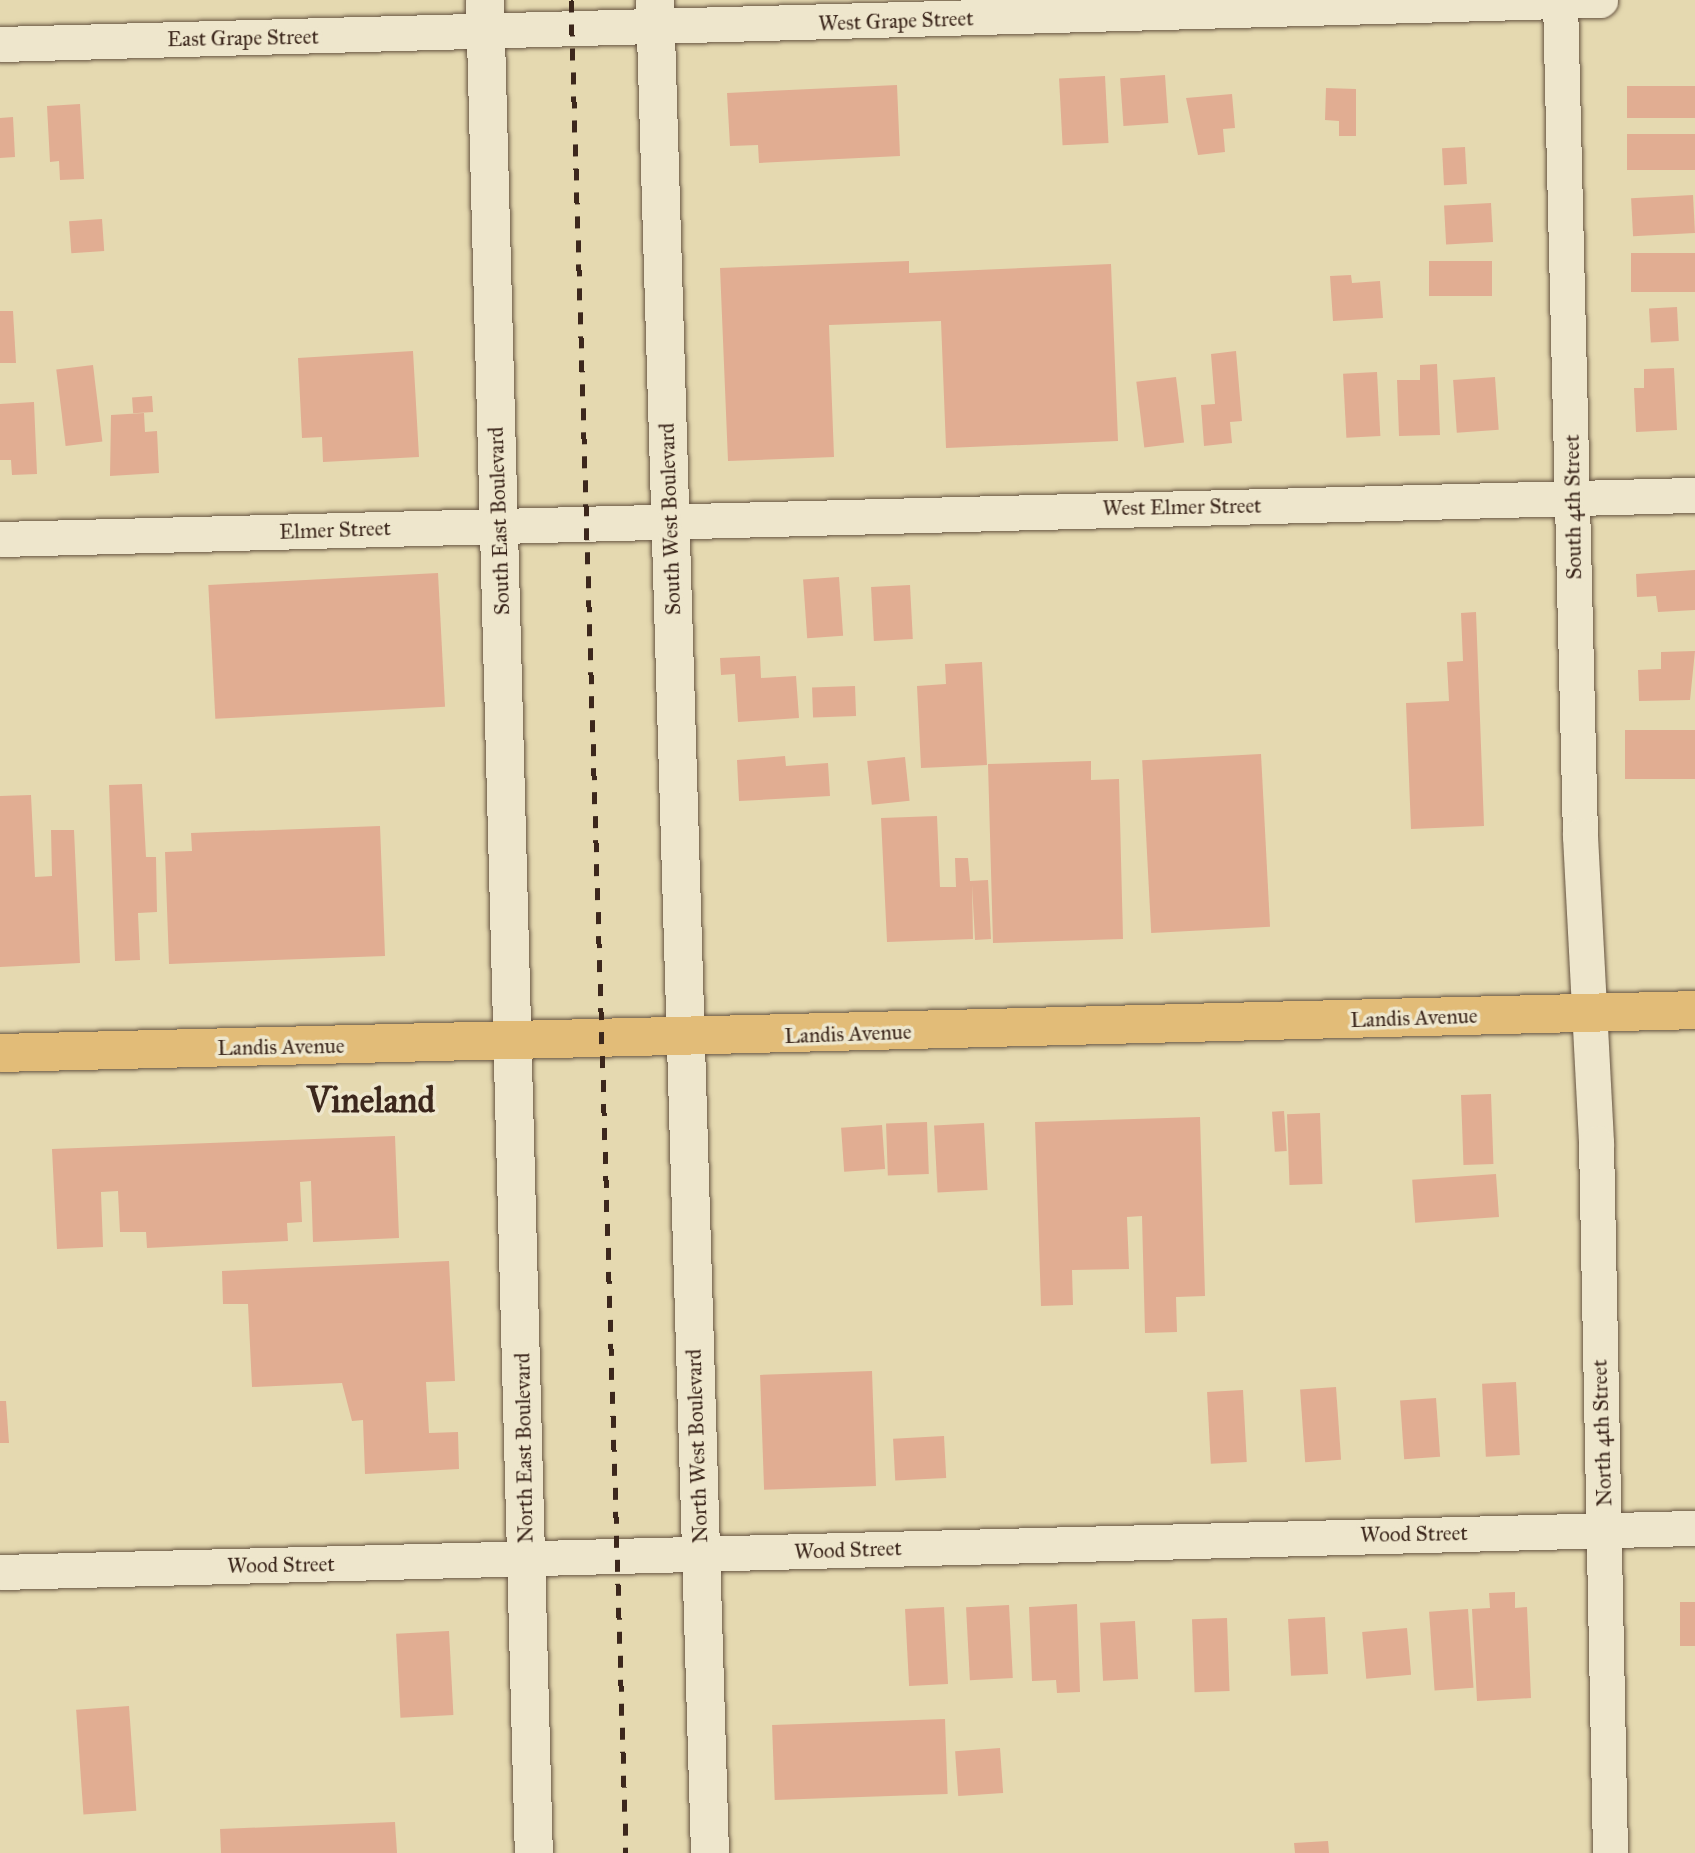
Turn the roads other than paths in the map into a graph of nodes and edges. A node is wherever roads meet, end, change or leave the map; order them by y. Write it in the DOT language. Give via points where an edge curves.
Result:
graph roads {
  1 [pos="1560,0"];
  2 [pos="1600,0"];
  3 [pos="655,14"];
  4 [pos="486,16"];
  5 [pos="0,44"];
  6 [pos="1695,495"];
  7 [pos="1572,498"];
  8 [pos="669,520"];
  9 [pos="500,525"];
  10 [pos="0,539"];
  11 [pos="1695,1010"];
  12 [pos="1588,1013"];
  13 [pos="685,1038"];
  14 [pos="513,1043"];
  15 [pos="0,1053"];
  16 [pos="1695,1528"];
  17 [pos="1604,1530"];
  18 [pos="701,1554"];
  19 [pos="527,1559"];
  20 [pos="0,1572"];
  21 [pos="534,1853"];
  22 [pos="710,1853"];
  23 [pos="1611,1853"];
  1 -- 2 [label="street, West Grape Street"];
  1 -- 3 [label="street, West Grape Street"];
  1 -- 7 [label="street, South 4th Street"];
  3 -- 4 [label="street, West Grape Street"];
  3 -- 8 [label="main road, South West Boulevard"];
  4 -- 5 [label="street, East Grape Street"];
  4 -- 9 [label="main road, South East Boulevard"];
  6 -- 7 [label="street, West Elmer Street"];
  7 -- 8 [label="street, West Elmer Street"];
  7 -- 12 [label="street, South 4th Street"];
  8 -- 9 [label="street, Elmer Street"];
  8 -- 13 [label="main road, South West Boulevard"];
  9 -- 10 [label="street, Elmer Street"];
  9 -- 14 [label="main road, South East Boulevard"];
  11 -- 12 [label="main road, Landis Avenue"];
  12 -- 13 [label="main road, Landis Avenue"];
  12 -- 17 [label="street, North 4th Street"];
  13 -- 14 [label="main road, Landis Avenue"];
  13 -- 18 [label="main road, North West Boulevard"];
  14 -- 15 [label="main road, Landis Avenue"];
  14 -- 19 [label="main road, North East Boulevard"];
  16 -- 17 [label="street, Wood Street"];
  17 -- 18 [label="street, Wood Street"];
  17 -- 23 [label="street, North 4th Street"];
  18 -- 19 [label="street, Wood Street"];
  18 -- 22 [label="main road, North West Boulevard"];
  19 -- 20 [label="street, Wood Street"];
  19 -- 21 [label="main road, North East Boulevard"];
}
